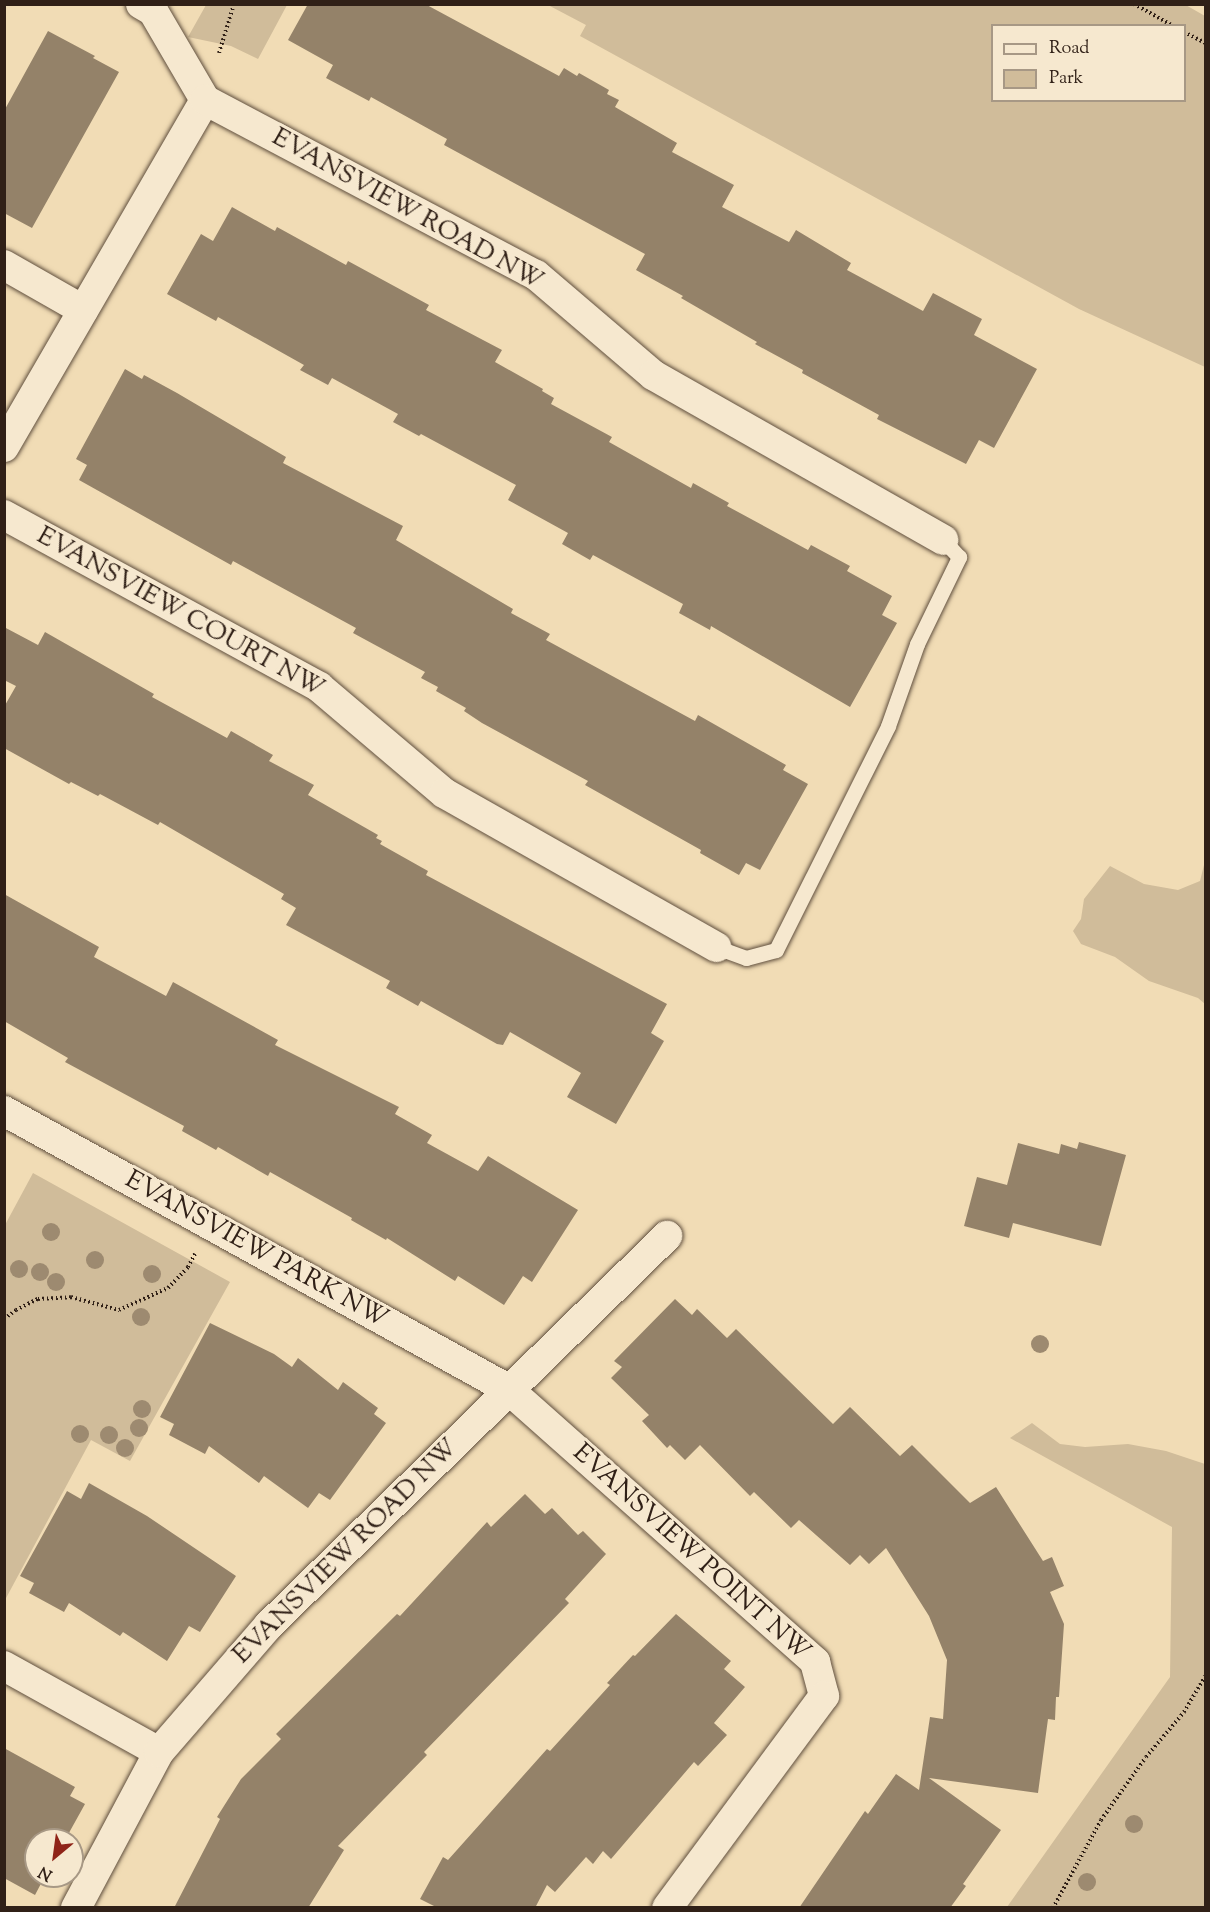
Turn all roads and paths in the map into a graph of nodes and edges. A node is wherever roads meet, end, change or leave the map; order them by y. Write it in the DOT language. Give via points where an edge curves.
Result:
graph roads {
  1 [pos="141,4"];
  2 [pos="1134,4"];
  3 [pos="1169,24"];
  4 [pos="1186,33"];
  5 [pos="1206,44"];
  6 [pos="205,100"];
  7 [pos="4,265"];
  8 [pos="83,310"];
  9 [pos="4,447"];
  10 [pos="4,515"];
  11 [pos="943,540"];
  12 [pos="716,947"];
  13 [pos="4,1111"];
  14 [pos="212,1225"];
  15 [pos="667,1236"];
  16 [pos="4,1319"];
  17 [pos="508,1389"];
  18 [pos="4,1666"];
  19 [pos="1206,1675"];
  20 [pos="1204,1683"];
  21 [pos="159,1752"];
  22 [pos="76,1908"];
  23 [pos="667,1908"];
  24 [pos="1053,1908"];
  1 -- 6 [label="street" via="153,11"];
  2 -- 3 [label="path"];
  4 -- 5 [label="path"];
  6 -- 8 [label="street"];
  6 -- 11 [label="street, EVANSVIEW ROAD NW" via="536,275 653,375"];
  7 -- 8 [label="street"];
  8 -- 9 [label="street"];
  10 -- 12 [label="street, EVANSVIEW COURT NW" via="319,687 444,793"];
  11 -- 12 [label="lane" via="959,557 917,644 888,726 776,950 746,958"];
  13 -- 14 [label="street, EVANSVIEW PARK NW"];
  14 -- 16 [label="path" via="168,1288 119,1310 71,1298 38,1299"];
  14 -- 17 [label="street, EVANSVIEW PARK NW"];
  15 -- 17 [label="street, EVANSVIEW ROAD NW"];
  17 -- 21 [label="street, EVANSVIEW ROAD NW" via="269,1625"];
  17 -- 23 [label="street, EVANSVIEW POINT NW" via="815,1662 824,1696"];
  18 -- 21 [label="street"];
  19 -- 20 [label="path"];
  20 -- 24 [label="path" via="1101,1820"];
  21 -- 22 [label="street, EVANSVIEW ROAD NW"];
}
